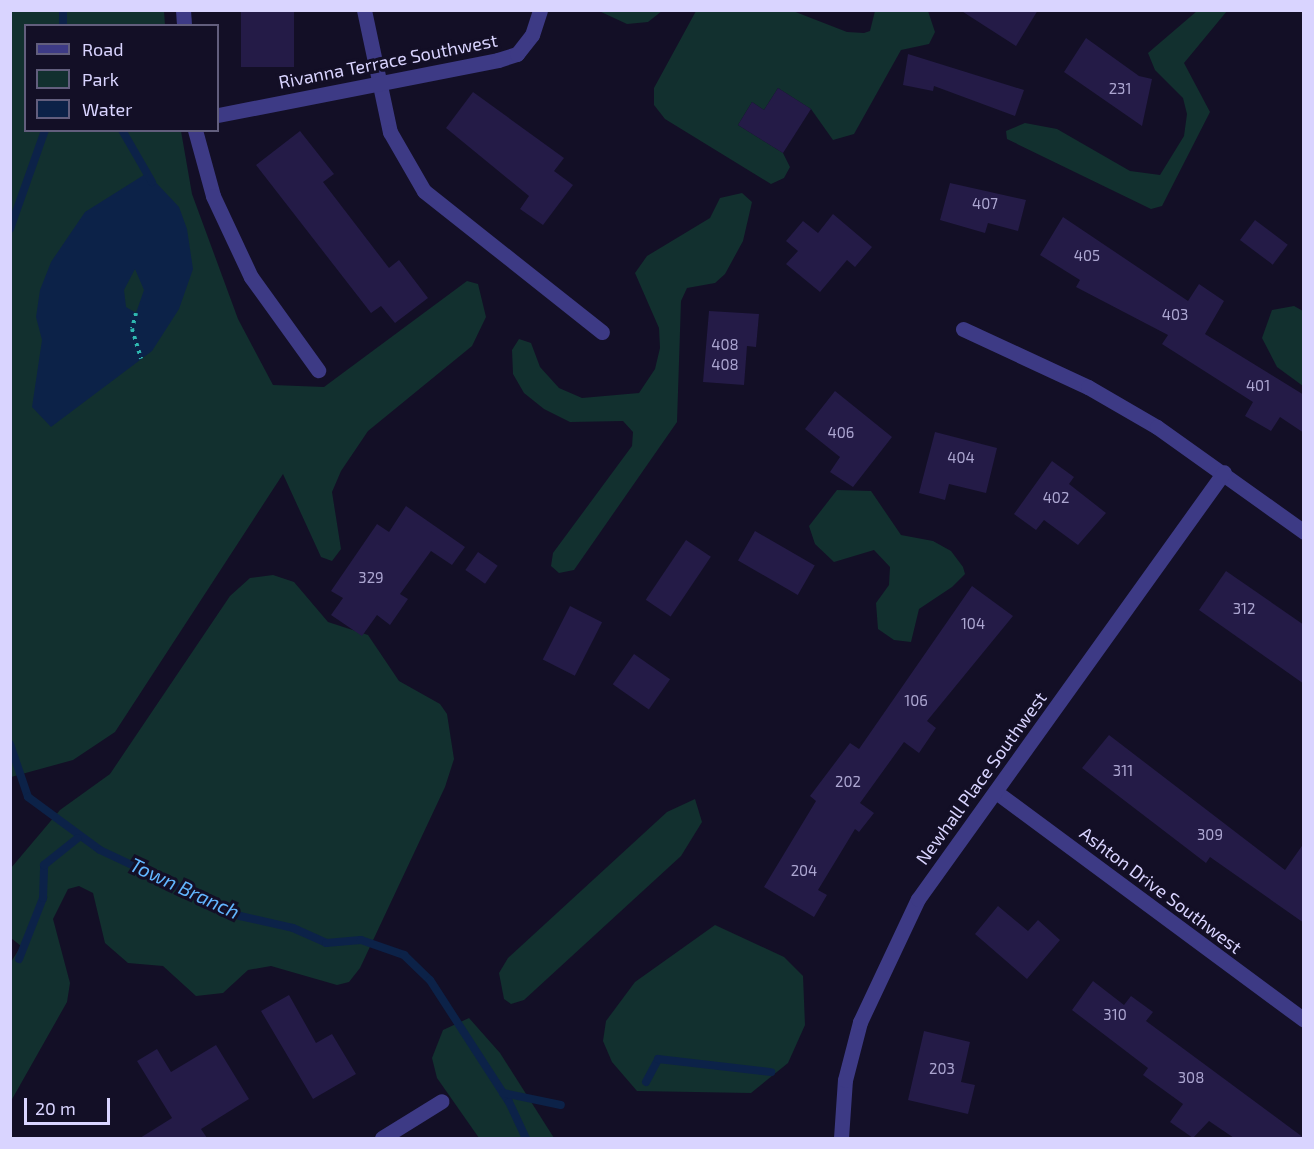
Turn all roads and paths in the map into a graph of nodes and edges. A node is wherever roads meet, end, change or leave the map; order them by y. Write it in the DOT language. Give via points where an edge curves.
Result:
graph roads {
  1 [pos="364,10"];
  2 [pos="540,10"];
  3 [pos="377,82"];
  4 [pos="219,115"];
  5 [pos="196,132"];
  6 [pos="136,313"];
  7 [pos="963,329"];
  8 [pos="602,332"];
  9 [pos="141,359"];
  10 [pos="318,370"];
  11 [pos="1224,472"];
  12 [pos="1304,532"];
  13 [pos="996,792"];
  14 [pos="1304,1020"];
  15 [pos="442,1101"];
  16 [pos="382,1138"];
  17 [pos="841,1138"];
  1 -- 3 [label="street"];
  2 -- 3 [label="street, Rivanna Terrace Southwest" via="532,35 517,54"];
  3 -- 4 [label="street, Rivanna Terrace Southwest"];
  3 -- 8 [label="street" via="390,132 424,191"];
  5 -- 10 [label="street" via="213,196 251,277"];
  6 -- 9 [label="path" via="132,329"];
  7 -- 11 [label="street" via="1088,387"];
  11 -- 12 [label="street"];
  11 -- 13 [label="street, Newhall Place Southwest"];
  13 -- 14 [label="street, Ashton Drive Southwest"];
  13 -- 17 [label="street, Newhall Place Southwest" via="918,899 874,984 845,1080"];
  15 -- 16 [label="street"];
}
